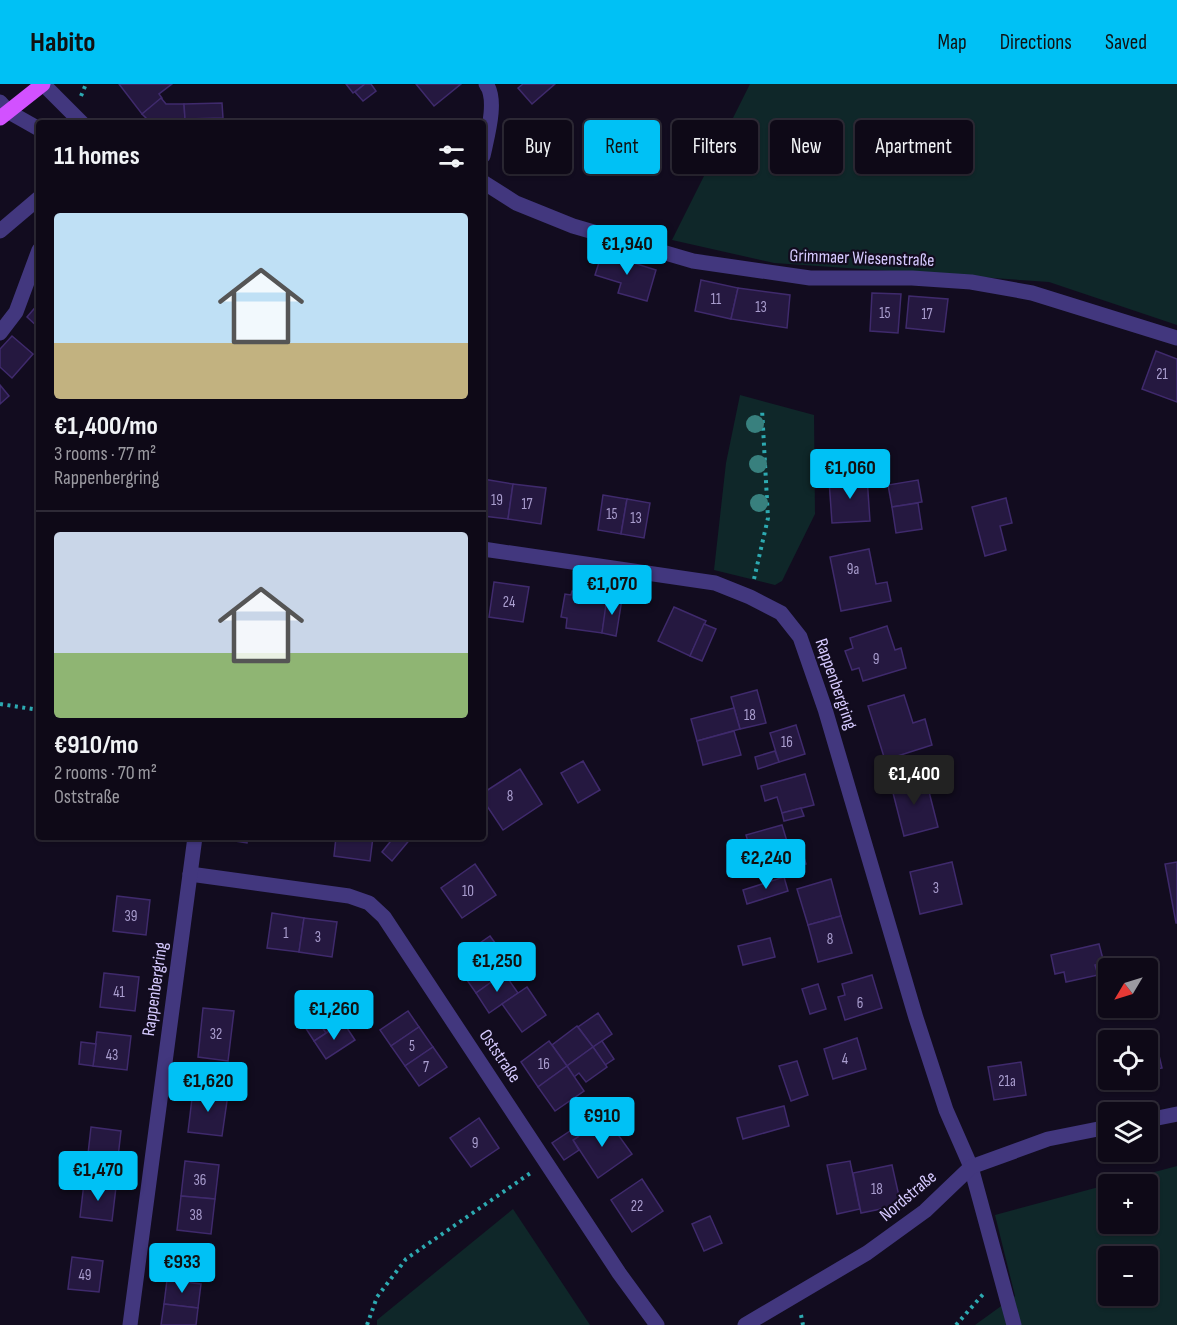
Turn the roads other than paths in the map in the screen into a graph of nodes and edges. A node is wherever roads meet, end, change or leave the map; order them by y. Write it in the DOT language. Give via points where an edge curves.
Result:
graph roads {
  1 [pos="43,84"];
  2 [pos="488,86"];
  3 [pos="3,110"];
  4 [pos="79,120"];
  5 [pos="36,127"];
  6 [pos="486,137"];
  7 [pos="486,184"];
  8 [pos="36,201"];
  9 [pos="0,231"];
  10 [pos="36,258"];
  11 [pos="0,333"];
  12 [pos="1177,338"];
  13 [pos="486,549"];
  14 [pos="195,840"];
  15 [pos="190,874"];
  16 [pos="1177,1114"];
  17 [pos="1158,1118"];
  18 [pos="1098,1129"];
  19 [pos="970,1167"];
  20 [pos="130,1325"];
  21 [pos="657,1325"];
  22 [pos="745,1325"];
  23 [pos="1014,1325"];
  1 -- 3 [label="main road"];
  1 -- 4 [label="street"];
  2 -- 6 [label="street" via="492,99"];
  3 -- 5 [label="street"];
  7 -- 12 [label="street, Grimmaer Wiesenstraße" via="516,203 573,226 693,261 810,278 970,282 1032,293"];
  8 -- 9 [label="street"];
  10 -- 11 [label="street" via="16,312"];
  13 -- 19 [label="street, Rappenbergring" via="715,583 781,613 800,637 849,786 916,1018 946,1110"];
  14 -- 15 [label="street, Rappenbergring"];
  15 -- 20 [label="street, Rappenbergring"];
  15 -- 21 [label="street, Oststraße" via="349,896 369,903 384,916"];
  16 -- 17 [label="street"];
  18 -- 19 [label="street, Nordstraße" via="1048,1138"];
  19 -- 22 [label="street, Nordstraße" via="925,1211 867,1253"];
  19 -- 23 [label="street, Rappenbergring"];
}
